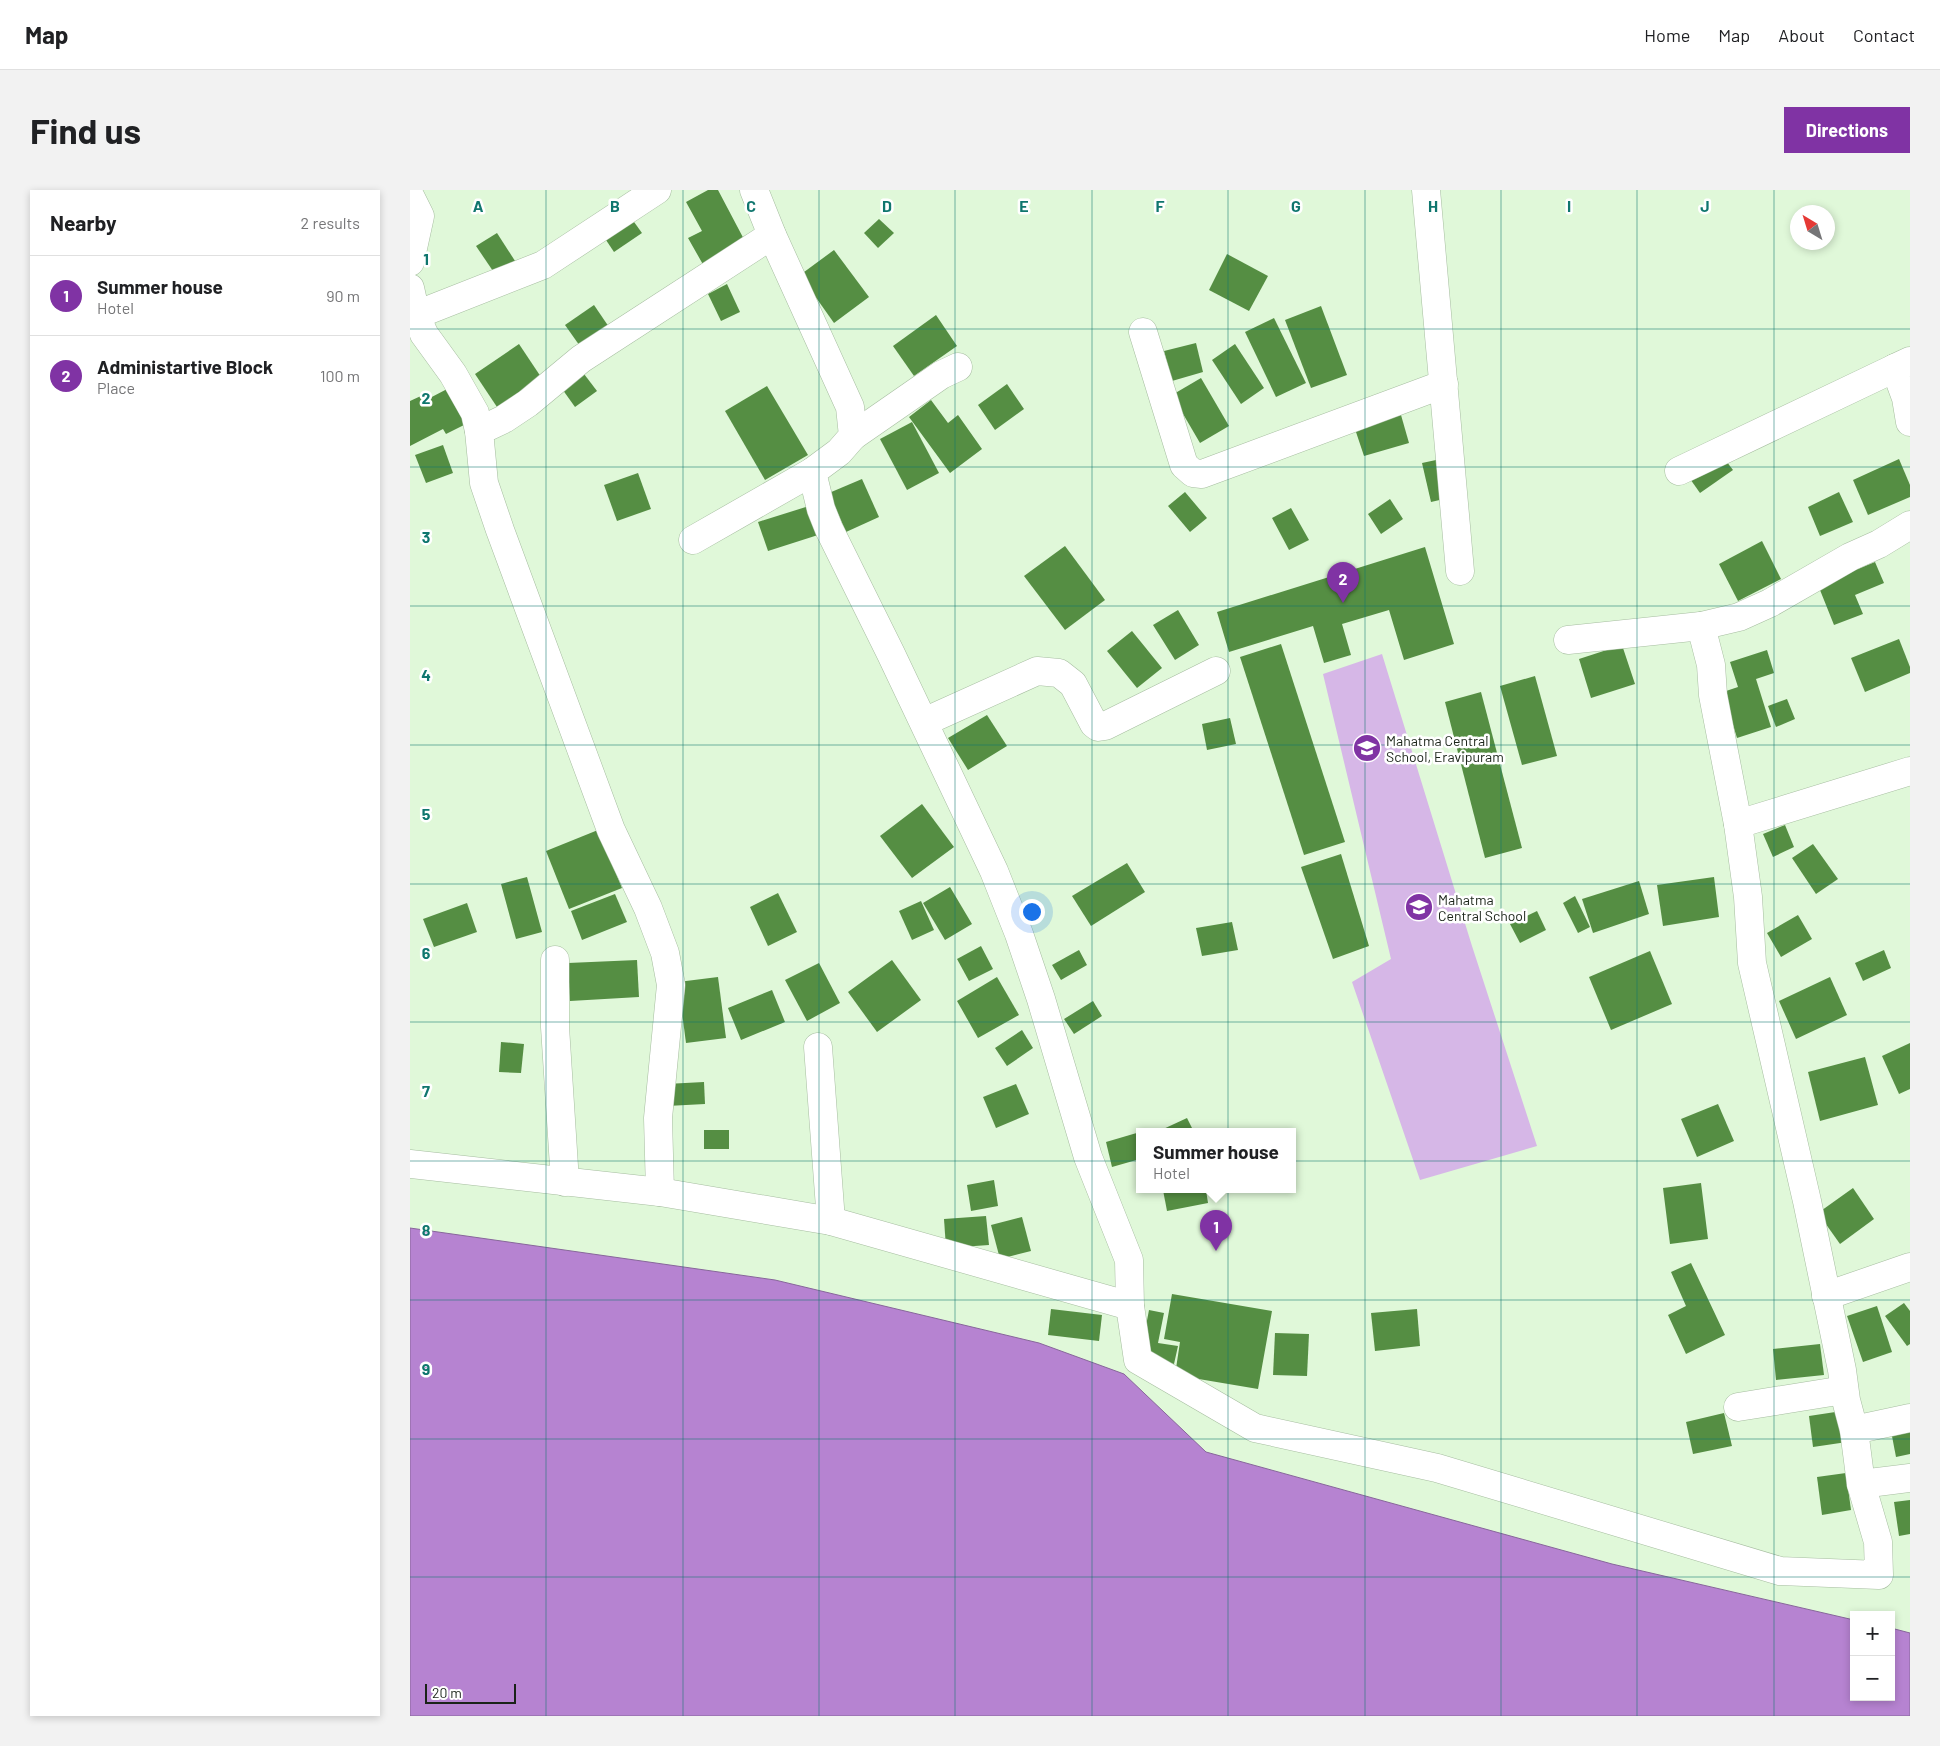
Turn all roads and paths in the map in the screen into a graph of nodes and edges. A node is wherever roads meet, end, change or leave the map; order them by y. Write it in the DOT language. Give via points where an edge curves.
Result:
graph roads {
  1 [pos="657,190"];
  2 [pos="754,190"];
  3 [pos="1426,190"];
  4 [pos="410,196"];
  5 [pos="772,235"];
  6 [pos="410,262"];
  7 [pos="410,288"];
  8 [pos="416,315"];
  9 [pos="1143,332"];
  10 [pos="1903,365"];
  11 [pos="958,367"];
  12 [pos="1444,384"];
  13 [pos="1910,422"];
  14 [pos="479,431"];
  15 [pos="852,436"];
  16 [pos="812,472"];
  17 [pos="1679,472"];
  18 [pos="1910,525"];
  19 [pos="693,540"];
  20 [pos="1460,571"];
  21 [pos="1701,626"];
  22 [pos="1568,640"];
  23 [pos="1216,671"];
  24 [pos="924,722"];
  25 [pos="1910,771"];
  26 [pos="1738,824"];
  27 [pos="555,960"];
  28 [pos="818,1047"];
  29 [pos="410,1164"];
  30 [pos="565,1182"];
  31 [pos="660,1192"];
  32 [pos="831,1221"];
  33 [pos="1910,1267"];
  34 [pos="1826,1296"];
  35 [pos="1130,1306"];
  36 [pos="1844,1390"];
  37 [pos="1738,1406"];
  38 [pos="1910,1418"];
  39 [pos="1854,1430"];
  40 [pos="1910,1478"];
  41 [pos="1861,1484"];
  1 -- 8 [label="street" via="543,265"];
  2 -- 5 [label="street"];
  3 -- 12 [label="street"];
  4 -- 6 [label="street" via="420,216"];
  5 -- 14 [label="street" via="582,359 528,403"];
  5 -- 15 [label="street" via="850,407"];
  7 -- 8 [label="street"];
  8 -- 14 [label="street" via="424,334 453,374 475,413"];
  9 -- 12 [label="street" via="1184,465 1193,473 1202,474"];
  10 -- 13 [label="street"];
  10 -- 17 [label="street"];
  11 -- 15 [label="street" via="941,375"];
  12 -- 20 [label="street"];
  14 -- 31 [label="street" via="484,483 529,612 611,830 665,952 671,985 658,1118"];
  15 -- 16 [label="street" via="839,452"];
  16 -- 19 [label="street"];
  16 -- 24 [label="street" via="829,529"];
  18 -- 21 [label="street" via="1770,603 1740,617"];
  21 -- 22 [label="street"];
  21 -- 26 [label="street" via="1711,665 1713,694"];
  23 -- 24 [label="street" via="1098,728 1072,684 1059,673 1037,671"];
  24 -- 35 [label="street" via="994,870 1019,934 1088,1158 1129,1260"];
  25 -- 26 [label="street"];
  26 -- 34 [label="street" via="1748,897 1752,964"];
  27 -- 30 [label="street" via="555,1027"];
  28 -- 32 [label="street"];
  29 -- 30 [label="street"];
  30 -- 31 [label="street"];
  31 -- 32 [label="street"];
  32 -- 35 [label="street"];
  33 -- 34 [label="street"];
  34 -- 36 [label="street"];
  35 -- 41 [label="street" via="1138,1360 1255,1428 1437,1468 1780,1571 1879,1575 1878,1542"];
  36 -- 37 [label="street"];
  36 -- 39 [label="street"];
  38 -- 39 [label="street"];
  39 -- 41 [label="street"];
  40 -- 41 [label="street"];
}
